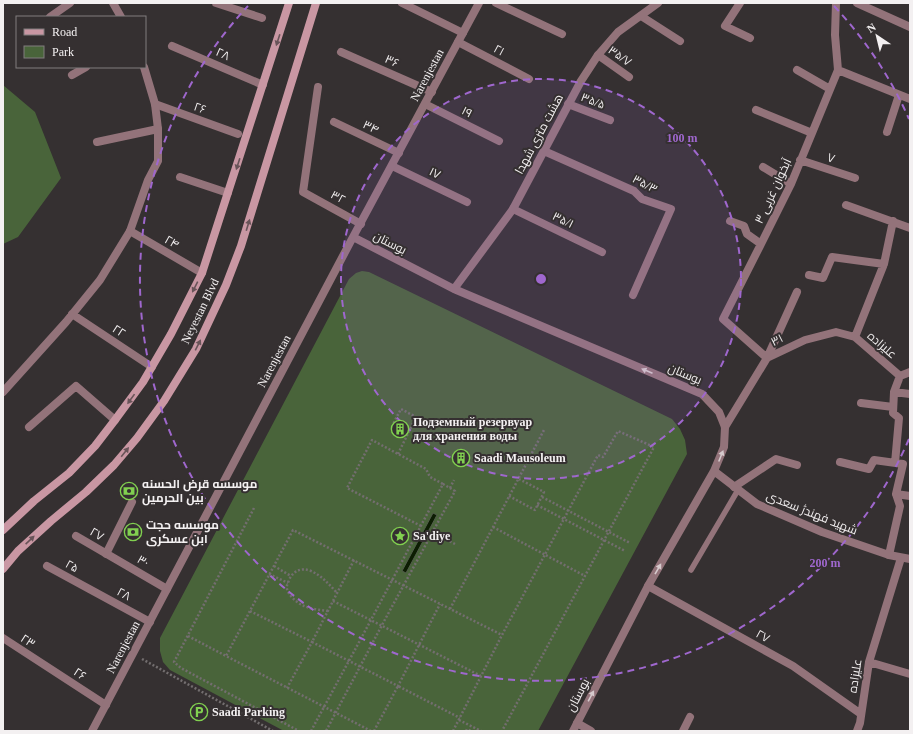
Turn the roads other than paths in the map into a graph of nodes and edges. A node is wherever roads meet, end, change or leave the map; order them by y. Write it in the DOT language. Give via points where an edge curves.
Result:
graph roads {
  1 [pos="70,3"];
  2 [pos="112,3"];
  3 [pos="216,3"];
  4 [pos="289,3"];
  5 [pos="316,3"];
  6 [pos="402,3"];
  7 [pos="479,3"];
  8 [pos="496,3"];
  9 [pos="658,3"];
  10 [pos="740,3"];
  11 [pos="836,3"];
  12 [pos="856,3"];
  13 [pos="51,16"];
  14 [pos="120,16"];
  15 [pos="641,16"];
  16 [pos="262,18"];
  17 [pos="910,27"];
  18 [pos="463,33"];
  19 [pos="562,34"];
  20 [pos="750,38"];
  21 [pos="680,41"];
  22 [pos="458,42"];
  23 [pos="172,46"];
  24 [pos="341,52"];
  25 [pos="598,55"];
  26 [pos="84,68"];
  27 [pos="144,68"];
  28 [pos="797,70"];
  29 [pos="838,70"];
  30 [pos="72,75"];
  31 [pos="630,77"];
  32 [pos="529,79"];
  33 [pos="263,85"];
  34 [pos="318,87"];
  35 [pos="830,89"];
  36 [pos="432,92"];
  37 [pos="899,95"];
  38 [pos="910,99"];
  39 [pos="155,104"];
  40 [pos="425,104"];
  41 [pos="568,104"];
  42 [pos="756,110"];
  43 [pos="610,120"];
  44 [pos="334,122"];
  45 [pos="158,130"];
  46 [pos="887,132"];
  47 [pos="812,133"];
  48 [pos="238,134"];
  49 [pos="499,141"];
  50 [pos="97,142"];
  51 [pos="544,151"];
  52 [pos="399,153"];
  53 [pos="800,160"];
  54 [pos="392,166"];
  55 [pos="763,168"];
  56 [pos="180,177"];
  57 [pos="855,178"];
  58 [pos="790,184"];
  59 [pos="228,194"];
  60 [pos="467,202"];
  61 [pos="846,205"];
  62 [pos="513,209"];
  63 [pos="730,221"];
  64 [pos="893,221"];
  65 [pos="361,224"];
  66 [pos="910,228"];
  67 [pos="130,231"];
  68 [pos="354,238"];
  69 [pos="762,244"];
  70 [pos="602,252"];
  71 [pos="884,264"];
  72 [pos="202,273"];
  73 [pos="809,275"];
  74 [pos="454,289"];
  75 [pos="797,292"];
  76 [pos="633,295"];
  77 [pos="72,314"];
  78 [pos="723,319"];
  79 [pos="854,336"];
  80 [pos="767,358"];
  81 [pos="152,367"];
  82 [pos="910,372"];
  83 [pos="900,376"];
  84 [pos="3,392"];
  85 [pos="894,392"];
  86 [pos="910,394"];
  87 [pos="862,403"];
  88 [pos="893,407"];
  89 [pos="116,420"];
  90 [pos="29,427"];
  91 [pos="725,427"];
  92 [pos="840,462"];
  93 [pos="899,464"];
  94 [pos="797,465"];
  95 [pos="714,471"];
  96 [pos="736,488"];
  97 [pos="896,494"];
  98 [pos="910,496"];
  99 [pos="132,502"];
  100 [pos="3,530"];
  101 [pos="76,536"];
  102 [pos="106,554"];
  103 [pos="889,555"];
  104 [pos="901,558"];
  105 [pos="910,559"];
  106 [pos="47,566"];
  107 [pos="3,568"];
  108 [pos="691,570"];
  109 [pos="648,586"];
  110 [pos="86,588"];
  111 [pos="167,589"];
  112 [pos="150,622"];
  113 [pos="3,638"];
  114 [pos="869,662"];
  115 [pos="40,663"];
  116 [pos="910,674"];
  117 [pos="106,705"];
  118 [pos="861,714"];
  119 [pos="690,717"];
  120 [pos="575,727"];
  121 [pos="92,731"];
  122 [pos="592,731"];
  123 [pos="683,731"];
  124 [pos="857,731"];
  1 -- 13 [label="street"];
  2 -- 14 [label="street"];
  3 -- 16 [label="street"];
  4 -- 33 [label="main road, Neyestan Blvd, one-way"];
  107 -- 5 [label="main road, Neyestan Blvd, one-way" via="50,521 114,465 164,401 196,349 241,246"];
  6 -- 18 [label="street"];
  7 -- 18 [label="street, Narenjestan"];
  8 -- 19 [label="street"];
  9 -- 15 [label="street, هشت متری شهدا"];
  10 -- 20 [label="street" via="725,26"];
  11 -- 29 [label="street"];
  12 -- 17 [label="street"];
  15 -- 21 [label="street"];
  15 -- 25 [label="street, هشت متری شهدا" via="618,32"];
  18 -- 22 [label="street, Narenjestan"];
  22 -- 32 [label="street, ۲۱"];
  22 -- 36 [label="street, Narenjestan"];
  23 -- 33 [label="street, ۲۸"];
  24 -- 36 [label="street, ۳۶"];
  25 -- 31 [label="street, ۳۵/۷"];
  25 -- 41 [label="street, هشت متری شهدا"];
  26 -- 30 [label="street"];
  27 -- 39 [label="street"];
  28 -- 35 [label="street"];
  29 -- 35 [label="street, آبخوان غربی ۳"];
  29 -- 37 [label="street"];
  33 -- 59 [label="main road, Neyestan Blvd, one-way"];
  34 -- 65 [label="street, ۳۲" via="303,192"];
  35 -- 47 [label="street, آبخوان غربی ۳"];
  36 -- 40 [label="street, Narenjestan"];
  37 -- 38 [label="street"];
  37 -- 46 [label="street"];
  39 -- 45 [label="street"];
  39 -- 48 [label="street, ۲۶"];
  40 -- 49 [label="street, ۱۹"];
  40 -- 52 [label="street, Narenjestan"];
  41 -- 43 [label="street, ۳۵/۵"];
  41 -- 51 [label="street, هشت متری شهدا"];
  42 -- 47 [label="street"];
  44 -- 52 [label="street, ۳۴"];
  45 -- 50 [label="street"];
  45 -- 67 [label="street" via="158,161 148,180"];
  47 -- 53 [label="street, آبخوان غربی ۳"];
  51 -- 62 [label="street, هشت متری شهدا"];
  51 -- 76 [label="street, ۳۵/۳" via="634,191 642,198 671,209"];
  52 -- 54 [label="street, Narenjestan"];
  53 -- 57 [label="street, ۷"];
  53 -- 58 [label="street, آبخوان غربی ۳"];
  54 -- 60 [label="street, ۱۷"];
  54 -- 65 [label="street, Narenjestan"];
  55 -- 58 [label="street"];
  56 -- 59 [label="street"];
  58 -- 69 [label="street, آبخوان غربی ۳"];
  59 -- 72 [label="main road, Neyestan Blvd"];
  61 -- 64 [label="street"];
  62 -- 70 [label="street, ۳۵/۱"];
  62 -- 74 [label="street, هشت متری شهدا"];
  63 -- 69 [label="street" via="744,226 747,234"];
  64 -- 66 [label="street"];
  64 -- 71 [label="street, علیزاده"];
  65 -- 68 [label="street, Narenjestan"];
  67 -- 72 [label="street, ۲۴"];
  67 -- 77 [label="street" via="100,280"];
  68 -- 74 [label="street, بوستان"];
  68 -- 111 [label="street, Narenjestan"];
  69 -- 78 [label="street, آبخوان غربی ۳"];
  71 -- 73 [label="street" via="832,257 823,278"];
  71 -- 79 [label="street, علیزاده"];
  72 -- 81 [label="main road, Neyestan Blvd, one-way"];
  91 -- 74 [label="street, بوستان, one-way" via="719,412 702,394"];
  75 -- 80 [label="street"];
  77 -- 81 [label="street, ۲۲"];
  77 -- 84 [label="street"];
  78 -- 80 [label="street, ۳۱"];
  79 -- 80 [label="street, ۳۱" via="836,332 804,340"];
  79 -- 83 [label="street, علیزاده"];
  80 -- 91 [label="street"];
  81 -- 89 [label="main road, Neyestan Blvd, one-way"];
  82 -- 83 [label="street"];
  83 -- 85 [label="street, علیزاده"];
  85 -- 86 [label="street"];
  85 -- 88 [label="street, علیزاده"];
  87 -- 88 [label="street"];
  88 -- 93 [label="street, علیزاده" via="893,414 899,418"];
  89 -- 90 [label="street" via="76,386"];
  89 -- 100 [label="main road, Neyestan Blvd" via="69,473"];
  95 -- 91 [label="street, بوستان, one-way" via="724,447"];
  92 -- 93 [label="street" via="869,469 874,460"];
  93 -- 97 [label="street, علیزاده"];
  94 -- 96 [label="street" via="776,459"];
  95 -- 96 [label="street, شهید فهندژ سعدی"];
  109 -- 95 [label="street, بوستان, one-way"];
  96 -- 103 [label="street, شهید فهندژ سعدی" via="757,504 822,532"];
  96 -- 108 [label="lane"];
  97 -- 98 [label="street"];
  97 -- 103 [label="street, علیزاده" via="900,506"];
  99 -- 102 [label="street"];
  101 -- 102 [label="street, ۲۷"];
  102 -- 111 [label="street, ۳۰"];
  103 -- 104 [label="street, شهید فهندژ سعدی"];
  104 -- 105 [label="street, شهید فهندژ سعدی"];
  104 -- 114 [label="street, علیزاده"];
  106 -- 110 [label="street, ۲۵"];
  109 -- 118 [label="street, ۲۷" via="793,666"];
  120 -- 109 [label="street, بوستان, one-way"];
  110 -- 112 [label="street, ۲۸"];
  111 -- 112 [label="street, Narenjestan"];
  112 -- 117 [label="street, Narenjestan"];
  113 -- 115 [label="street, ۲۳"];
  114 -- 116 [label="street"];
  114 -- 118 [label="street, علیزاده"];
  115 -- 117 [label="street, ۲۶"];
  117 -- 121 [label="street, Narenjestan"];
  118 -- 124 [label="street, علیزاده"];
  119 -- 123 [label="street"];
  120 -- 122 [label="street"];
}
